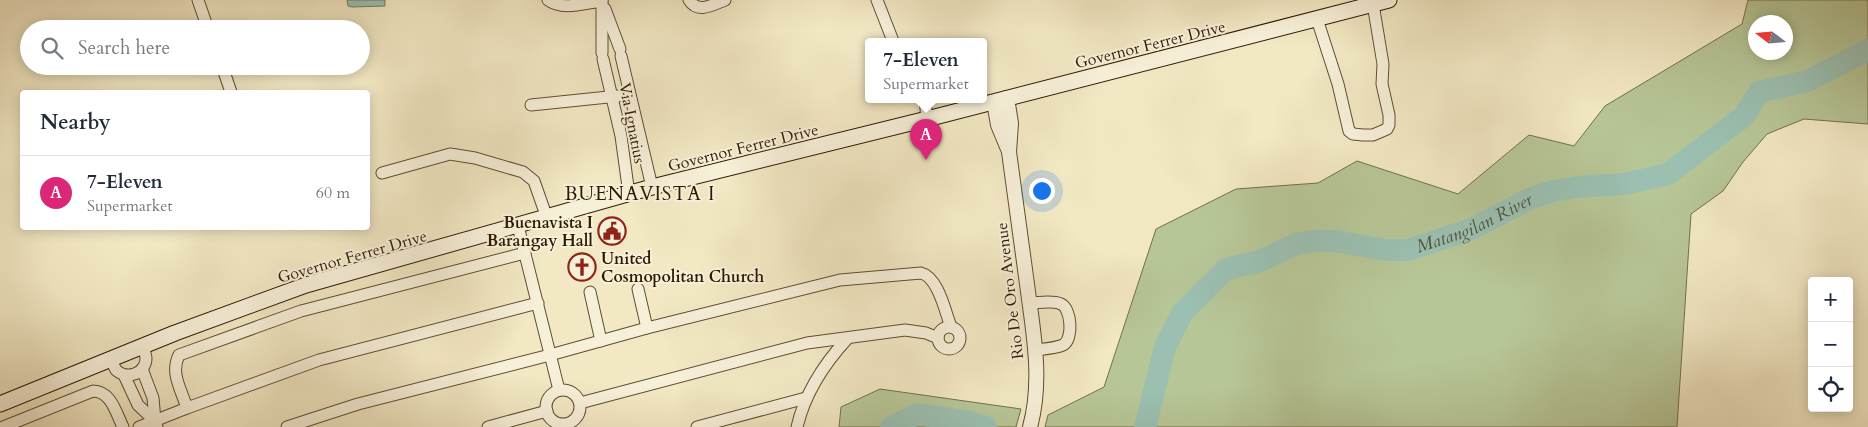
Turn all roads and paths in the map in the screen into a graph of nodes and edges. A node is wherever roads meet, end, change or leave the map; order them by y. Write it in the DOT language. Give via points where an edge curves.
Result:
graph roads {
  1 [pos="198,0"];
  2 [pos="548,0"];
  3 [pos="602,0"];
  4 [pos="689,0"];
  5 [pos="725,0"];
  6 [pos="877,0"];
  7 [pos="1389,0"];
  8 [pos="1374,4"];
  9 [pos="1317,19"];
  10 [pos="205,20"];
  11 [pos="891,38"];
  12 [pos="225,75"];
  13 [pos="231,90"];
  14 [pos="630,94"];
  15 [pos="613,97"];
  16 [pos="1001,100"];
  17 [pos="925,103"];
  18 [pos="531,104"];
  19 [pos="927,120"];
  20 [pos="640,132"];
  21 [pos="621,136"];
  22 [pos="382,173"];
  23 [pos="652,188"];
  24 [pos="629,194"];
  25 [pos="547,218"];
  26 [pos="518,226"];
  27 [pos="525,253"];
  28 [pos="638,289"];
  29 [pos="590,292"];
  30 [pos="538,303"];
  31 [pos="1030,304"];
  32 [pos="951,327"];
  33 [pos="647,328"];
  34 [pos="938,338"];
  35 [pos="847,339"];
  36 [pos="601,341"];
  37 [pos="143,347"];
  38 [pos="1036,350"];
  39 [pos="550,355"];
  40 [pos="111,359"];
  41 [pos="142,369"];
  42 [pos="124,375"];
  43 [pos="559,390"];
  44 [pos="806,398"];
  45 [pos="580,403"];
  46 [pos="0,404"];
  47 [pos="187,408"];
  48 [pos="547,411"];
  49 [pos="156,424"];
  50 [pos="567,425"];
  51 [pos="3,427"];
  52 [pos="122,427"];
  53 [pos="139,427"];
  54 [pos="287,427"];
  55 [pos="488,427"];
  56 [pos="696,427"];
  57 [pos="797,427"];
  58 [pos="1030,427"];
  1 -- 10 [label="street"];
  2 -- 3 [label="street" via="564,6"];
  3 -- 14 [label="street, Via Ignatius"];
  3 -- 15 [label="street, Via Ignatius" via="603,56"];
  4 -- 5 [label="street" via="693,6 706,8"];
  6 -- 11 [label="street"];
  7 -- 8 [label="main road, Governor Ferrer Drive"];
  8 -- 9 [label="main road, Governor Ferrer Drive"];
  8 -- 9 [label="street" via="1389,125 1387,129 1373,134 1349,131"];
  9 -- 16 [label="main road, Governor Ferrer Drive"];
  12 -- 13 [label="street"];
  14 -- 15 [label="street"];
  14 -- 20 [label="street, Via Ignatius"];
  15 -- 18 [label="street"];
  15 -- 21 [label="street, Via Ignatius"];
  16 -- 19 [label="main road, Governor Ferrer Drive"];
  16 -- 31 [label="street, Rio De Oro Avenue" via="1012,123 1009,152"];
  17 -- 19 [label="street"];
  19 -- 23 [label="main road, Governor Ferrer Drive"];
  20 -- 21 [label="street"];
  20 -- 23 [label="street, Via Ignatius"];
  21 -- 24 [label="street, Via Ignatius"];
  22 -- 25 [label="street" via="450,154 476,158 523,172 534,181"];
  23 -- 24 [label="main road, Governor Ferrer Drive"];
  24 -- 25 [label="main road, Governor Ferrer Drive"];
  25 -- 26 [label="main road, Governor Ferrer Drive"];
  26 -- 27 [label="street"];
  26 -- 37 [label="main road, Governor Ferrer Drive" via="306,285"];
  27 -- 30 [label="street"];
  27 -- 47 [label="street" via="301,311 179,355 174,365 175,374"];
  28 -- 33 [label="street"];
  29 -- 36 [label="street"];
  30 -- 39 [label="street"];
  30 -- 47 [label="street" via="319,360"];
  31 -- 38 [label="street, Rio De Oro Avenue"];
  31 -- 38 [label="street" via="1062,304 1070,322 1070,332 1062,345"];
  32 -- 33 [label="street" via="934,282 921,273 840,280"];
  32 -- 34 [label="street" via="942,329"];
  32 -- 34 [label="street" via="960,337 956,346 942,347"];
  33 -- 36 [label="street"];
  34 -- 35 [label="street" via="905,330"];
  35 -- 44 [label="street" via="822,370"];
  35 -- 45 [label="street" via="807,343"];
  36 -- 39 [label="street"];
  37 -- 40 [label="main road, Governor Ferrer Drive"];
  37 -- 41 [label="street" via="146,358"];
  38 -- 58 [label="street, Rio De Oro Avenue" via="1036,389"];
  39 -- 43 [label="street"];
  39 -- 54 [label="street" via="358,404"];
  40 -- 42 [label="street" via="115,369"];
  40 -- 46 [label="main road, Governor Ferrer Drive"];
  41 -- 42 [label="street" via="134,375"];
  41 -- 49 [label="street" via="153,398"];
  42 -- 49 [label="street" via="138,405"];
  43 -- 45 [label="street" via="572,392"];
  43 -- 48 [label="street" via="549,398"];
  44 -- 56 [label="street"];
  44 -- 57 [label="street"];
  45 -- 50 [label="street" via="577,416"];
  47 -- 49 [label="street"];
  48 -- 50 [label="street" via="552,420"];
  48 -- 55 [label="street"];
  49 -- 53 [label="street"];
  51 -- 52 [label="street" via="93,390 108,397"];
}
